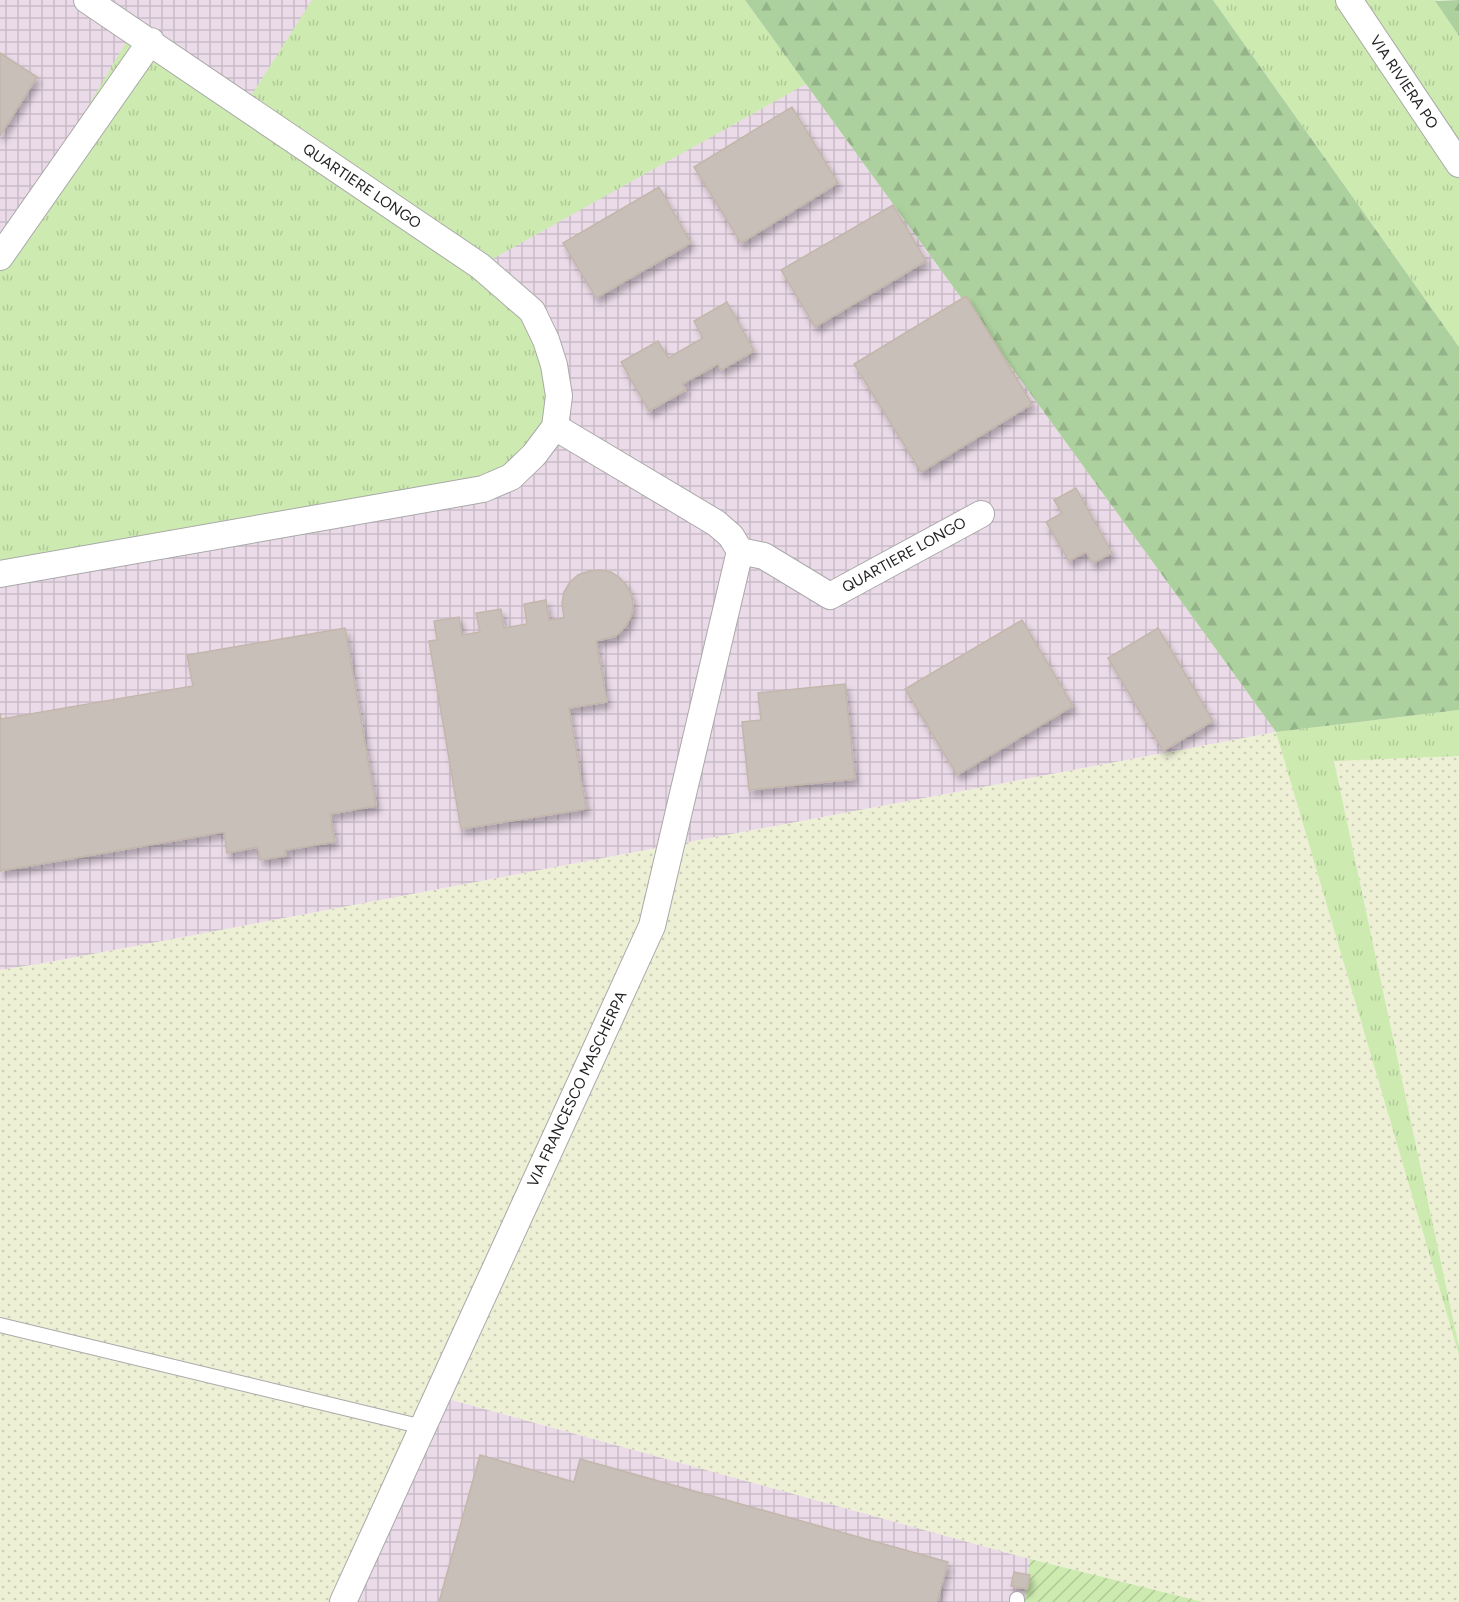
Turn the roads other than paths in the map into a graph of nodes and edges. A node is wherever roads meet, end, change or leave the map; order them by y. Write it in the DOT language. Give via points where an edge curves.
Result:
graph roads {
  1 [pos="87,0"];
  2 [pos="1349,0"];
  3 [pos="151,41"];
  4 [pos="1459,164"];
  5 [pos="0,257"];
  6 [pos="555,427"];
  7 [pos="981,514"];
  8 [pos="740,551"];
  9 [pos="0,574"];
  10 [pos="0,1325"];
  11 [pos="423,1427"];
  12 [pos="343,1602"];
  1 -- 3 [label="street, QUARTIERE LONGO"];
  2 -- 4 [label="street, VIA RIVIERA PO"];
  3 -- 5 [label="street"];
  3 -- 6 [label="street, QUARTIERE LONGO" via="480,266 532,311 554,365 559,396"];
  6 -- 8 [label="street" via="716,523 732,536"];
  6 -- 9 [label="street, QUARTIERE LONGO" via="534,455 510,477 483,489"];
  7 -- 8 [label="street, QUARTIERE LONGO" via="830,596 764,556"];
  8 -- 11 [label="street, VIA FRANCESCO MASCHERPA" via="652,926"];
  10 -- 11 [label="lane"];
  11 -- 12 [label="street, VIA FRANCESCO MASCHERPA"];
}
